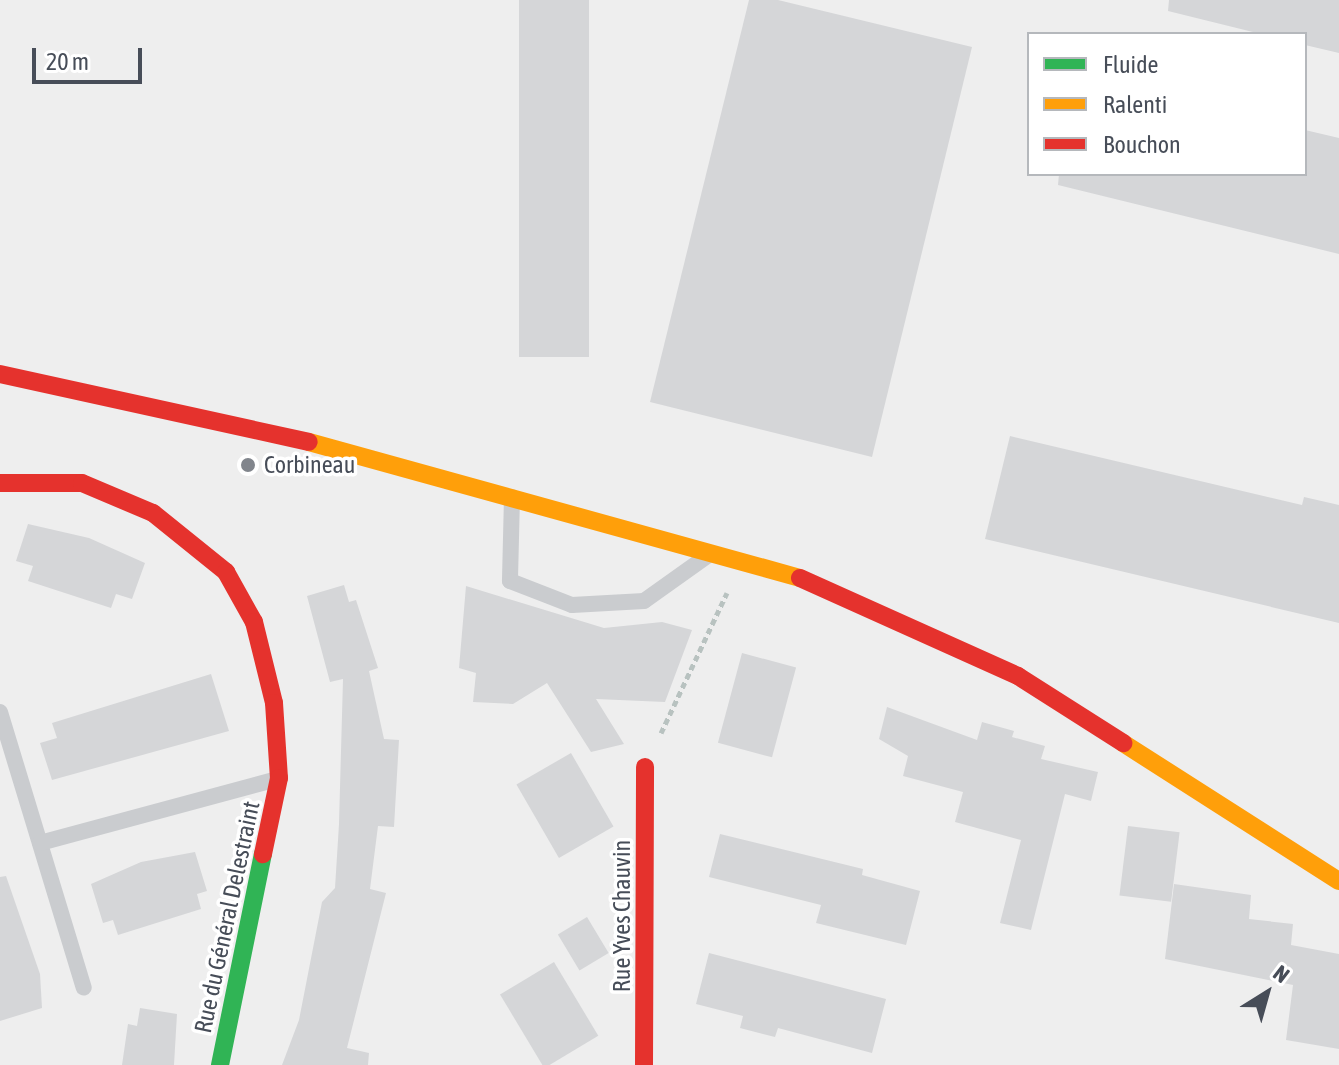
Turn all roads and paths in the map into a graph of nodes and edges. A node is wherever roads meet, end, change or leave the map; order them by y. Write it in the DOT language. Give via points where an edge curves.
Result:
graph roads {
  1 [pos="0,357"];
  2 [pos="0,374"];
  3 [pos="105,391"];
  4 [pos="0,483"];
  5 [pos="512,491"];
  6 [pos="719,548"];
  7 [pos="745,556"];
  8 [pos="0,712"];
  9 [pos="645,767"];
  10 [pos="279,778"];
  11 [pos="40,843"];
  12 [pos="1339,881"];
  13 [pos="84,988"];
  14 [pos="644,1063"];
  15 [pos="220,1065"];
  1 -- 3 [label="main road"];
  2 -- 3 [label="main road"];
  3 -- 5 [label="main road"];
  4 -- 10 [label="main road, Rue du Général Delestraint" via="59,479 106,490 175,526 226,572 260,641 277,721"];
  5 -- 6 [label="main road"];
  5 -- 6 [label="lane" via="510,581 572,605 644,601"];
  6 -- 7 [label="main road"];
  7 -- 9 [label="path"];
  7 -- 12 [label="main road" via="1006,669"];
  8 -- 11 [label="lane"];
  9 -- 14 [label="main road, Rue Yves Chauvin"];
  10 -- 11 [label="lane, Rue du Général Delestraint"];
  10 -- 15 [label="main road, Rue du Général Delestraint"];
  11 -- 13 [label="lane"];
}
